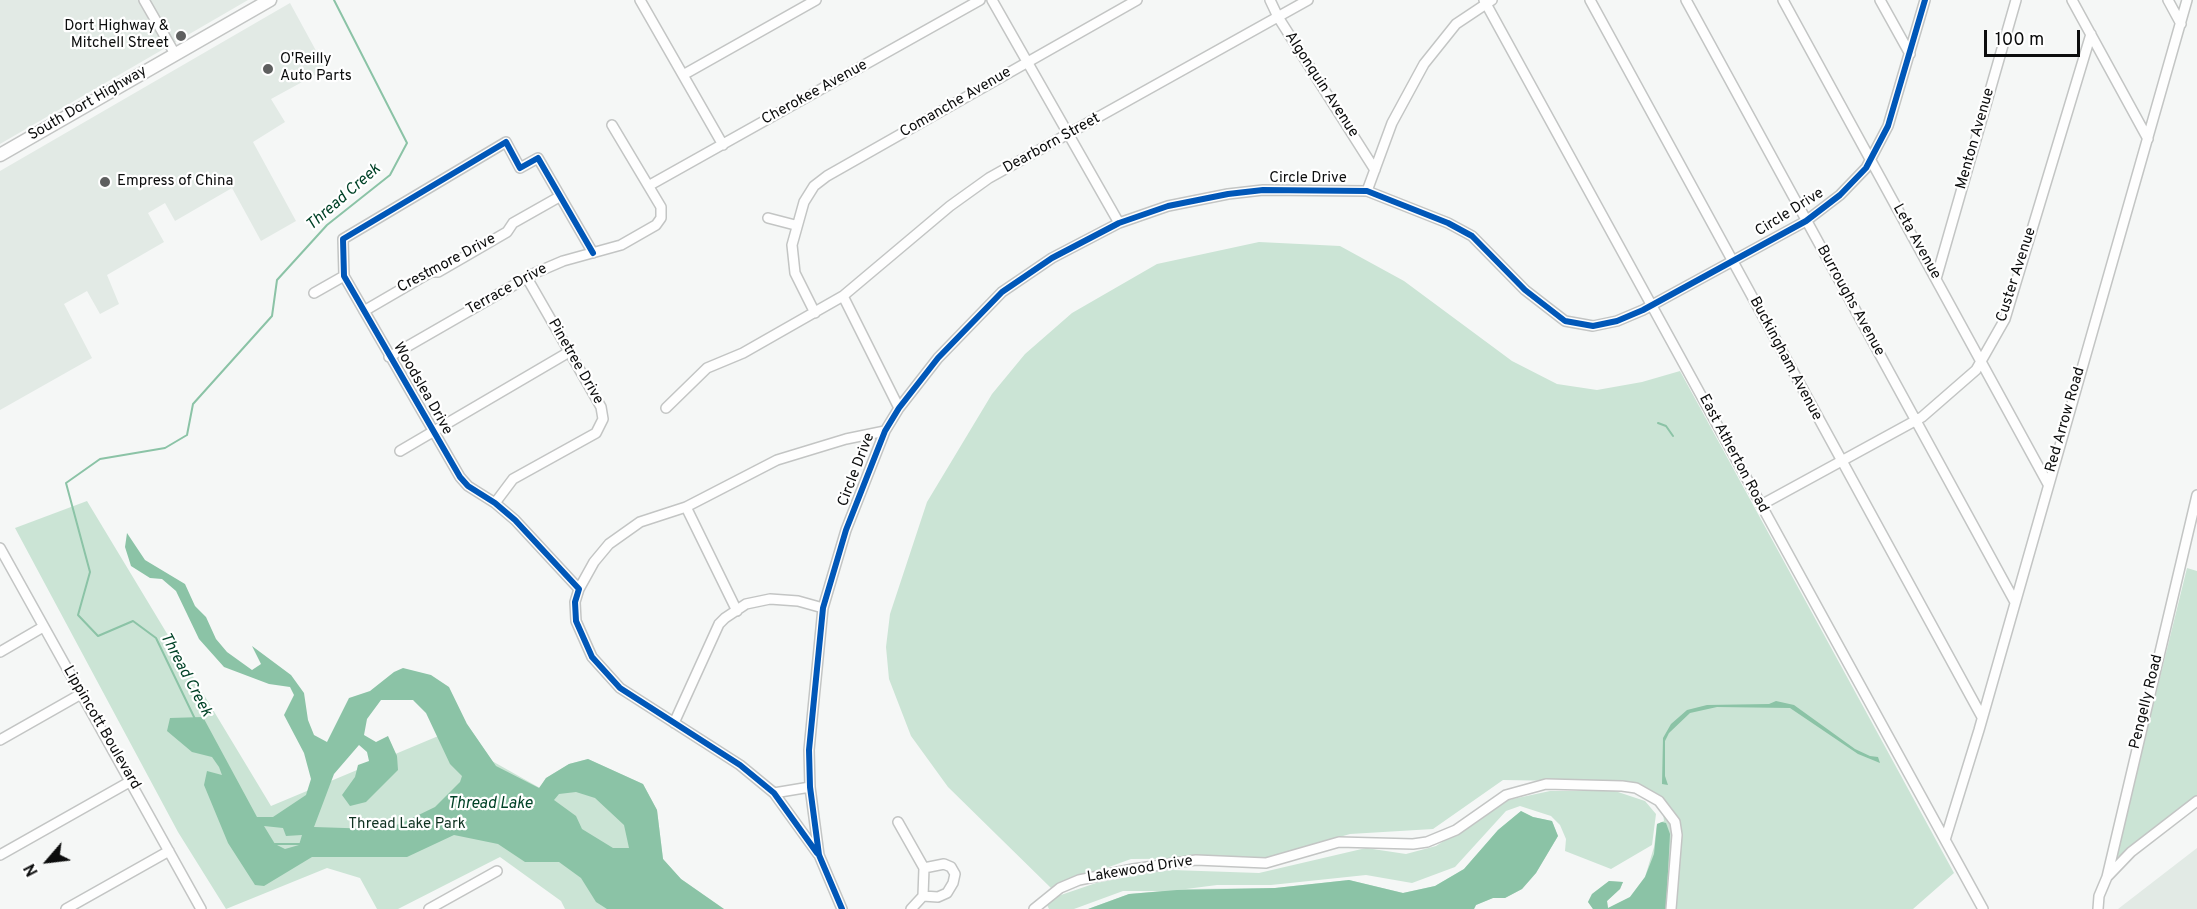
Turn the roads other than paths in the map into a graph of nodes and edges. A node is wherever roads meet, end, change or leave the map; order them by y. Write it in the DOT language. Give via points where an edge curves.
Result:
graph roads {
  1 [pos="144,0"];
  2 [pos="270,0"];
  3 [pos="654,0"];
  4 [pos="816,0"];
  5 [pos="980,0"];
  6 [pos="992,0"];
  7 [pos="1137,0"];
  8 [pos="1270,0"];
  9 [pos="1308,0"];
  10 [pos="1590,0"];
  11 [pos="1686,0"];
  12 [pos="1783,0"];
  13 [pos="1881,0"];
  14 [pos="1925,0"];
  15 [pos="2016,0"];
  16 [pos="2072,0"];
  17 [pos="2168,0"];
  18 [pos="2187,0"];
  19 [pos="1487,1"];
  20 [pos="642,3"];
  21 [pos="1278,17"];
  22 [pos="2181,24"];
  23 [pos="2091,34"];
  24 [pos="175,54"];
  25 [pos="1910,54"];
  26 [pos="1028,62"];
  27 [pos="683,75"];
  28 [pos="612,125"];
  29 [pos="1070,135"];
  30 [pos="2148,139"];
  31 [pos="723,145"];
  32 [pos="0,155"];
  33 [pos="1871,160"];
  34 [pos="1375,170"];
  35 [pos="650,186"];
  36 [pos="1367,191"];
  37 [pos="559,197"];
  38 [pos="768,218"];
  39 [pos="1806,221"];
  40 [pos="1119,224"];
  41 [pos="795,225"];
  42 [pos="593,253"];
  43 [pos="1733,261"];
  44 [pos="344,276"];
  45 [pos="527,278"];
  46 [pos="1936,279"];
  47 [pos="314,293"];
  48 [pos="843,296"];
  49 [pos="1652,304"];
  50 [pos="364,311"];
  51 [pos="815,313"];
  52 [pos="568,352"];
  53 [pos="389,357"];
  54 [pos="1981,363"];
  55 [pos="666,408"];
  56 [pos="899,408"];
  57 [pos="1916,420"];
  58 [pos="885,430"];
  59 [pos="432,431"];
  60 [pos="400,451"];
  61 [pos="1842,462"];
  62 [pos="2048,484"];
  63 [pos="2197,495"];
  64 [pos="495,503"];
  65 [pos="1761,505"];
  66 [pos="686,507"];
  67 [pos="0,548"];
  68 [pos="579,589"];
  69 [pos="2015,602"];
  70 [pos="823,608"];
  71 [pos="737,611"];
  72 [pos="43,627"];
  73 [pos="0,652"];
  74 [pos="81,694"];
  75 [pos="1982,717"];
  76 [pos="674,723"];
  77 [pos="0,740"];
  78 [pos="131,781"];
  79 [pos="810,787"];
  80 [pos="774,793"];
  81 [pos="2197,801"];
  82 [pos="898,822"];
  83 [pos="1945,840"];
  84 [pos="169,851"];
  85 [pos="0,855"];
  86 [pos="819,855"];
  87 [pos="924,868"];
  88 [pos="496,871"];
  89 [pos="2107,877"];
  90 [pos="923,896"];
  91 [pos="66,909"];
  92 [pos="201,909"];
  93 [pos="429,909"];
  94 [pos="842,909"];
  95 [pos="911,909"];
  96 [pos="1034,909"];
  97 [pos="1671,909"];
  98 [pos="1983,909"];
  99 [pos="2098,909"];
  1 -- 24 [label="street"];
  2 -- 24 [label="main road, South Dort Highway"];
  3 -- 20 [label="street"];
  4 -- 27 [label="street"];
  5 -- 31 [label="street, Cherokee Avenue"];
  6 -- 26 [label="street"];
  7 -- 26 [label="street, Comanche Avenue"];
  8 -- 21 [label="street, Algonquin Avenue"];
  9 -- 21 [label="street, Dearborn Street"];
  10 -- 43 [label="street, Buckingham Avenue"];
  11 -- 39 [label="street, Burroughs Avenue"];
  12 -- 33 [label="street, Leta Avenue"];
  13 -- 25 [label="street"];
  14 -- 25 [label="street, Circle Drive"];
  15 -- 46 [label="street, Menton Avenue"];
  16 -- 23 [label="street"];
  17 -- 22 [label="street"];
  18 -- 22 [label="street, Red Arrow Road"];
  19 -- 34 [label="street" via="1456,24 1424,64 1392,123"];
  19 -- 49 [label="street, East Atherton Road"];
  20 -- 27 [label="street"];
  21 -- 29 [label="street, Dearborn Street"];
  21 -- 34 [label="street, Algonquin Avenue"];
  22 -- 30 [label="street, Red Arrow Road"];
  23 -- 30 [label="street"];
  23 -- 54 [label="street, Custer Avenue" via="2005,319"];
  24 -- 32 [label="main road, South Dort Highway"];
  25 -- 33 [label="street, Circle Drive" via="1888,126"];
  26 -- 29 [label="street"];
  26 -- 41 [label="street, Comanche Avenue" via="827,176 814,186"];
  27 -- 31 [label="street"];
  28 -- 35 [label="street"];
  29 -- 40 [label="street"];
  29 -- 48 [label="street, Dearborn Street" via="974,189"];
  30 -- 62 [label="street, Red Arrow Road"];
  31 -- 35 [label="street, Cherokee Avenue"];
  33 -- 39 [label="street, Circle Drive" via="1840,195"];
  33 -- 46 [label="street, Leta Avenue"];
  34 -- 36 [label="street"];
  35 -- 42 [label="street, Terrace Drive" via="661,207 656,225 621,245"];
  36 -- 40 [label="street, Circle Drive" via="1295,189 1228,194 1168,206"];
  36 -- 49 [label="street, Circle Drive" via="1438,218 1472,236 1525,290 1565,321 1605,325"];
  37 -- 42 [label="street"];
  37 -- 44 [label="street, Woodslea Drive" via="538,158 520,168 506,142 343,239"];
  37 -- 50 [label="street, Crestmore Drive" via="473,252"];
  38 -- 41 [label="street"];
  39 -- 43 [label="street, Circle Drive"];
  39 -- 57 [label="street, Burroughs Avenue"];
  40 -- 56 [label="street, Circle Drive" via="1052,258 1002,292 958,335"];
  41 -- 51 [label="street, Comanche Avenue" via="795,273"];
  42 -- 45 [label="street, Terrace Drive" via="562,261"];
  43 -- 49 [label="street, Circle Drive"];
  43 -- 61 [label="street, Buckingham Avenue"];
  44 -- 47 [label="street"];
  44 -- 50 [label="street, Woodslea Drive"];
  45 -- 52 [label="street, Pinetree Drive"];
  45 -- 53 [label="street, Terrace Drive"];
  46 -- 54 [label="street, Leta Avenue"];
  48 -- 51 [label="street, Dearborn Street"];
  48 -- 56 [label="street"];
  49 -- 65 [label="street, East Atherton Road"];
  50 -- 53 [label="street, Woodslea Drive"];
  51 -- 55 [label="street, Dearborn Street" via="707,368"];
  52 -- 59 [label="street"];
  52 -- 64 [label="street, Pinetree Drive" via="603,412 596,433 513,478"];
  53 -- 59 [label="street, Woodslea Drive"];
  54 -- 57 [label="street, Custer Avenue" via="1951,394"];
  54 -- 62 [label="street, Leta Avenue"];
  56 -- 58 [label="street, Circle Drive"];
  57 -- 61 [label="street, Custer Avenue"];
  57 -- 69 [label="street, Burroughs Avenue"];
  58 -- 66 [label="street" via="777,460"];
  58 -- 70 [label="street, Circle Drive" via="846,530"];
  59 -- 60 [label="street"];
  59 -- 64 [label="street, Woodslea Drive" via="460,477"];
  61 -- 65 [label="street, Custer Avenue"];
  61 -- 75 [label="street, Buckingham Avenue"];
  62 -- 69 [label="street, Red Arrow Road"];
  63 -- 89 [label="street, Pengelly Road"];
  64 -- 68 [label="street, Woodslea Drive"];
  65 -- 83 [label="street, East Atherton Road"];
  66 -- 68 [label="street" via="640,522 622,533 594,562"];
  66 -- 71 [label="street"];
  67 -- 72 [label="street, Lippincott Boulevard"];
  68 -- 76 [label="street" via="576,621 592,657 620,688"];
  69 -- 75 [label="street, Red Arrow Road"];
  70 -- 71 [label="street" via="770,599 746,604"];
  70 -- 79 [label="street, Circle Drive" via="809,750"];
  71 -- 76 [label="street" via="719,624"];
  72 -- 73 [label="street"];
  72 -- 74 [label="street, Lippincott Boulevard"];
  74 -- 77 [label="street"];
  74 -- 78 [label="street, Lippincott Boulevard"];
  75 -- 83 [label="street, Red Arrow Road"];
  76 -- 80 [label="street" via="740,765"];
  78 -- 84 [label="street, Lippincott Boulevard"];
  78 -- 85 [label="street"];
  79 -- 80 [label="street"];
  79 -- 86 [label="street, Circle Drive"];
  80 -- 86 [label="street"];
  81 -- 89 [label="street" via="2131,852"];
  82 -- 87 [label="street"];
  83 -- 98 [label="street, East Atherton Road"];
  84 -- 91 [label="street"];
  84 -- 92 [label="street, Lippincott Boulevard"];
  86 -- 94 [label="street, Circle Drive"];
  87 -- 90 [label="street"];
  87 -- 90 [label="street" via="944,864 955,874 947,893"];
  88 -- 93 [label="street"];
  89 -- 99 [label="street, Pengelly Road"];
  90 -- 95 [label="street"];
  96 -- 97 [label="street, Lakewood Drive" via="1060,888 1079,880 1133,869 1196,860 1266,863 1339,842 1427,842 1456,830 1506,795 1546,784 1622,786 1659,801 1675,822 1677,835"];
}
